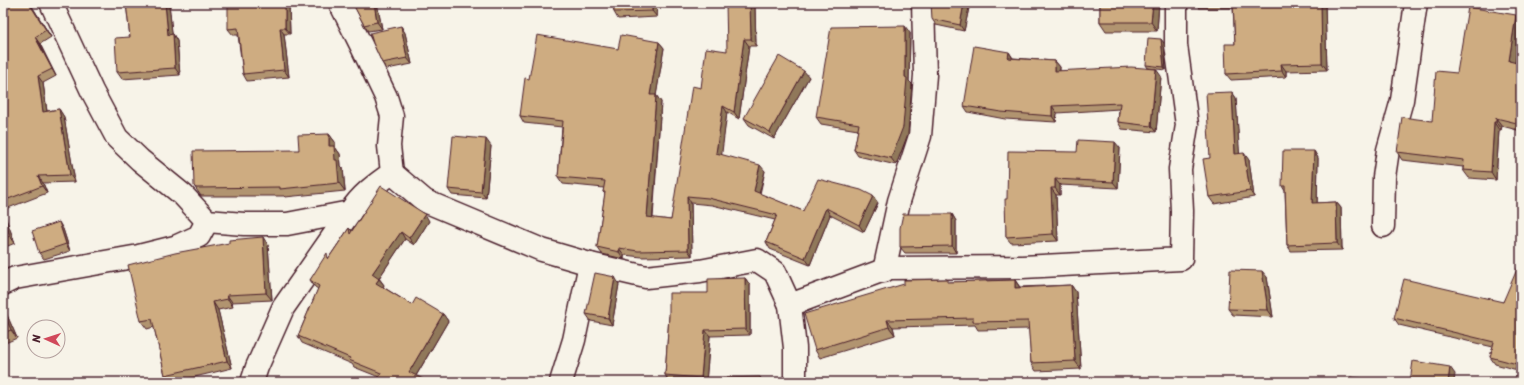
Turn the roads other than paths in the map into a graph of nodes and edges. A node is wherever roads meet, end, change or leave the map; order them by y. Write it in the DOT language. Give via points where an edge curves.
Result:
graph roads {
  1 [pos="51,3"];
  2 [pos="340,3"];
  3 [pos="923,3"];
  4 [pos="1176,3"];
  5 [pos="1416,3"];
  6 [pos="392,173"];
  7 [pos="350,212"];
  8 [pos="206,221"];
  9 [pos="1383,226"];
  10 [pos="590,264"];
  11 [pos="884,270"];
  12 [pos="3,284"];
  13 [pos="790,304"];
  14 [pos="252,382"];
  15 [pos="561,382"];
  16 [pos="795,382"];
  1 -- 8 [label="street" via="117,138 183,195"];
  2 -- 6 [label="street" via="392,116 389,146"];
  3 -- 11 [label="street" via="925,75 920,136 899,201"];
  4 -- 11 [label="street" via="1176,45 1187,125 1180,169 1181,259 1022,267"];
  5 -- 9 [label="street" via="1402,100 1388,150 1384,176"];
  6 -- 7 [label="street" via="358,200"];
  6 -- 10 [label="street" via="425,200 542,250"];
  7 -- 8 [label="street" via="287,224"];
  7 -- 14 [label="street" via="283,308"];
  8 -- 12 [label="street" via="199,236 175,247 15,278"];
  10 -- 13 [label="street" via="646,277 700,271 757,260 775,272"];
  10 -- 15 [label="street" via="574,340"];
  11 -- 13 [label="street"];
  13 -- 16 [label="street" via="795,348"];
}
